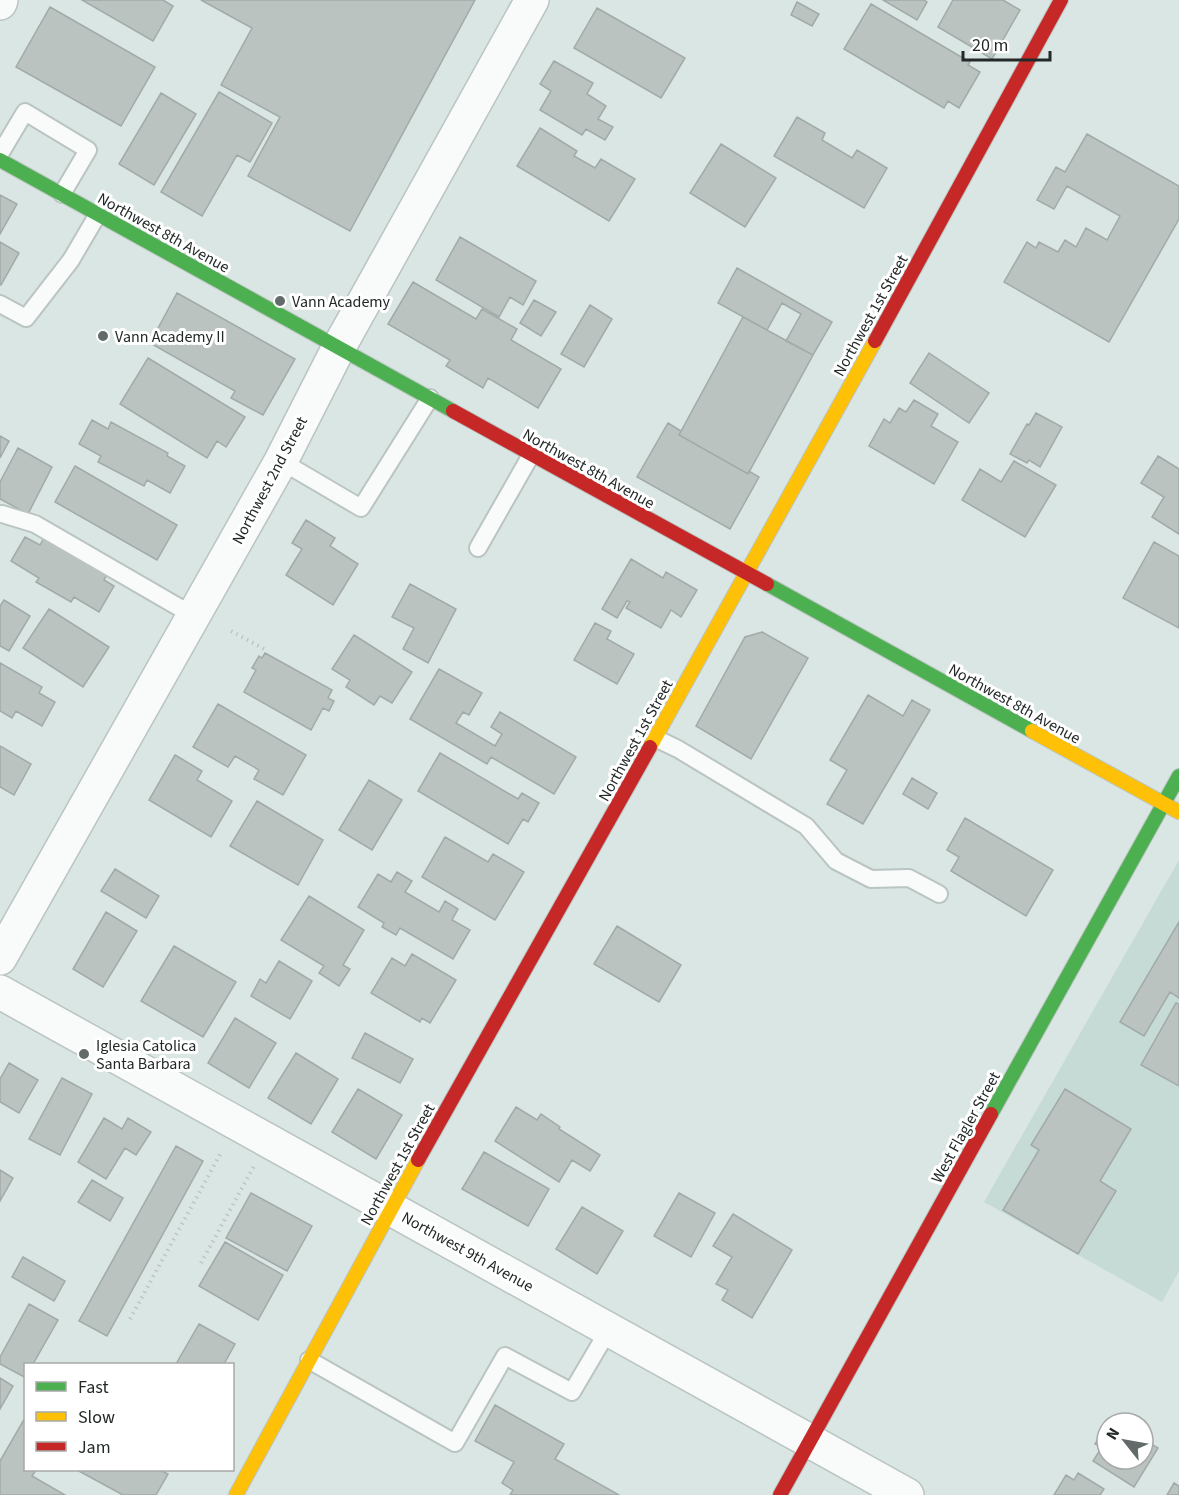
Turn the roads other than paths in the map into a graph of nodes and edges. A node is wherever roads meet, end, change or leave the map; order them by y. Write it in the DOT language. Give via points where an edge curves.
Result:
graph roads {
  1 [pos="532,0"];
  2 [pos="1061,0"];
  3 [pos="0,154"];
  4 [pos="0,160"];
  5 [pos="62,194"];
  6 [pos="98,214"];
  7 [pos="0,304"];
  8 [pos="339,347"];
  9 [pos="430,398"];
  10 [pos="531,456"];
  11 [pos="280,461"];
  12 [pos="2,514"];
  13 [pos="478,548"];
  14 [pos="747,574"];
  15 [pos="194,616"];
  16 [pos="655,738"];
  17 [pos="1179,776"];
  18 [pos="1163,804"];
  19 [pos="1179,812"];
  20 [pos="939,894"];
  21 [pos="0,958"];
  22 [pos="0,992"];
  23 [pos="391,1208"];
  24 [pos="609,1329"];
  25 [pos="309,1360"];
  26 [pos="809,1441"];
  27 [pos="236,1495"];
  28 [pos="780,1495"];
  29 [pos="907,1495"];
  1 -- 8 [label="street, Northwest 2nd Street"];
  2 -- 14 [label="main road, Northwest 1st Street"];
  3 -- 5 [label="lane" via="25,112 88,150"];
  4 -- 5 [label="main road, Northwest 8th Avenue"];
  5 -- 6 [label="main road, Northwest 8th Avenue"];
  6 -- 7 [label="lane" via="71,260 26,318"];
  6 -- 8 [label="main road, Northwest 8th Avenue"];
  8 -- 9 [label="main road, Northwest 8th Avenue"];
  8 -- 11 [label="street, Northwest 2nd Street"];
  9 -- 10 [label="main road, Northwest 8th Avenue"];
  9 -- 11 [label="lane" via="361,508"];
  10 -- 13 [label="lane"];
  10 -- 14 [label="main road, Northwest 8th Avenue"];
  11 -- 15 [label="street, Northwest 2nd Street"];
  12 -- 15 [label="lane" via="35,524"];
  14 -- 16 [label="main road, Northwest 1st Street"];
  14 -- 18 [label="main road, Northwest 8th Avenue"];
  15 -- 21 [label="street, Northwest 2nd Street"];
  16 -- 20 [label="lane" via="806,826 836,861 871,879 909,878"];
  16 -- 23 [label="main road, Northwest 1st Street"];
  17 -- 18 [label="main road, West Flagler Street"];
  18 -- 19 [label="main road, Northwest 8th Avenue"];
  18 -- 26 [label="main road, West Flagler Street"];
  22 -- 23 [label="street, Northwest 9th Avenue"];
  23 -- 24 [label="street, Northwest 9th Avenue"];
  23 -- 25 [label="main road, Northwest 1st Street"];
  24 -- 25 [label="lane" via="572,1392 505,1356 455,1443"];
  24 -- 26 [label="street, Northwest 9th Avenue"];
  25 -- 27 [label="main road, Northwest 1st Street"];
  26 -- 28 [label="main road, West Flagler Street"];
  26 -- 29 [label="street, Northwest 9th Avenue"];
}
